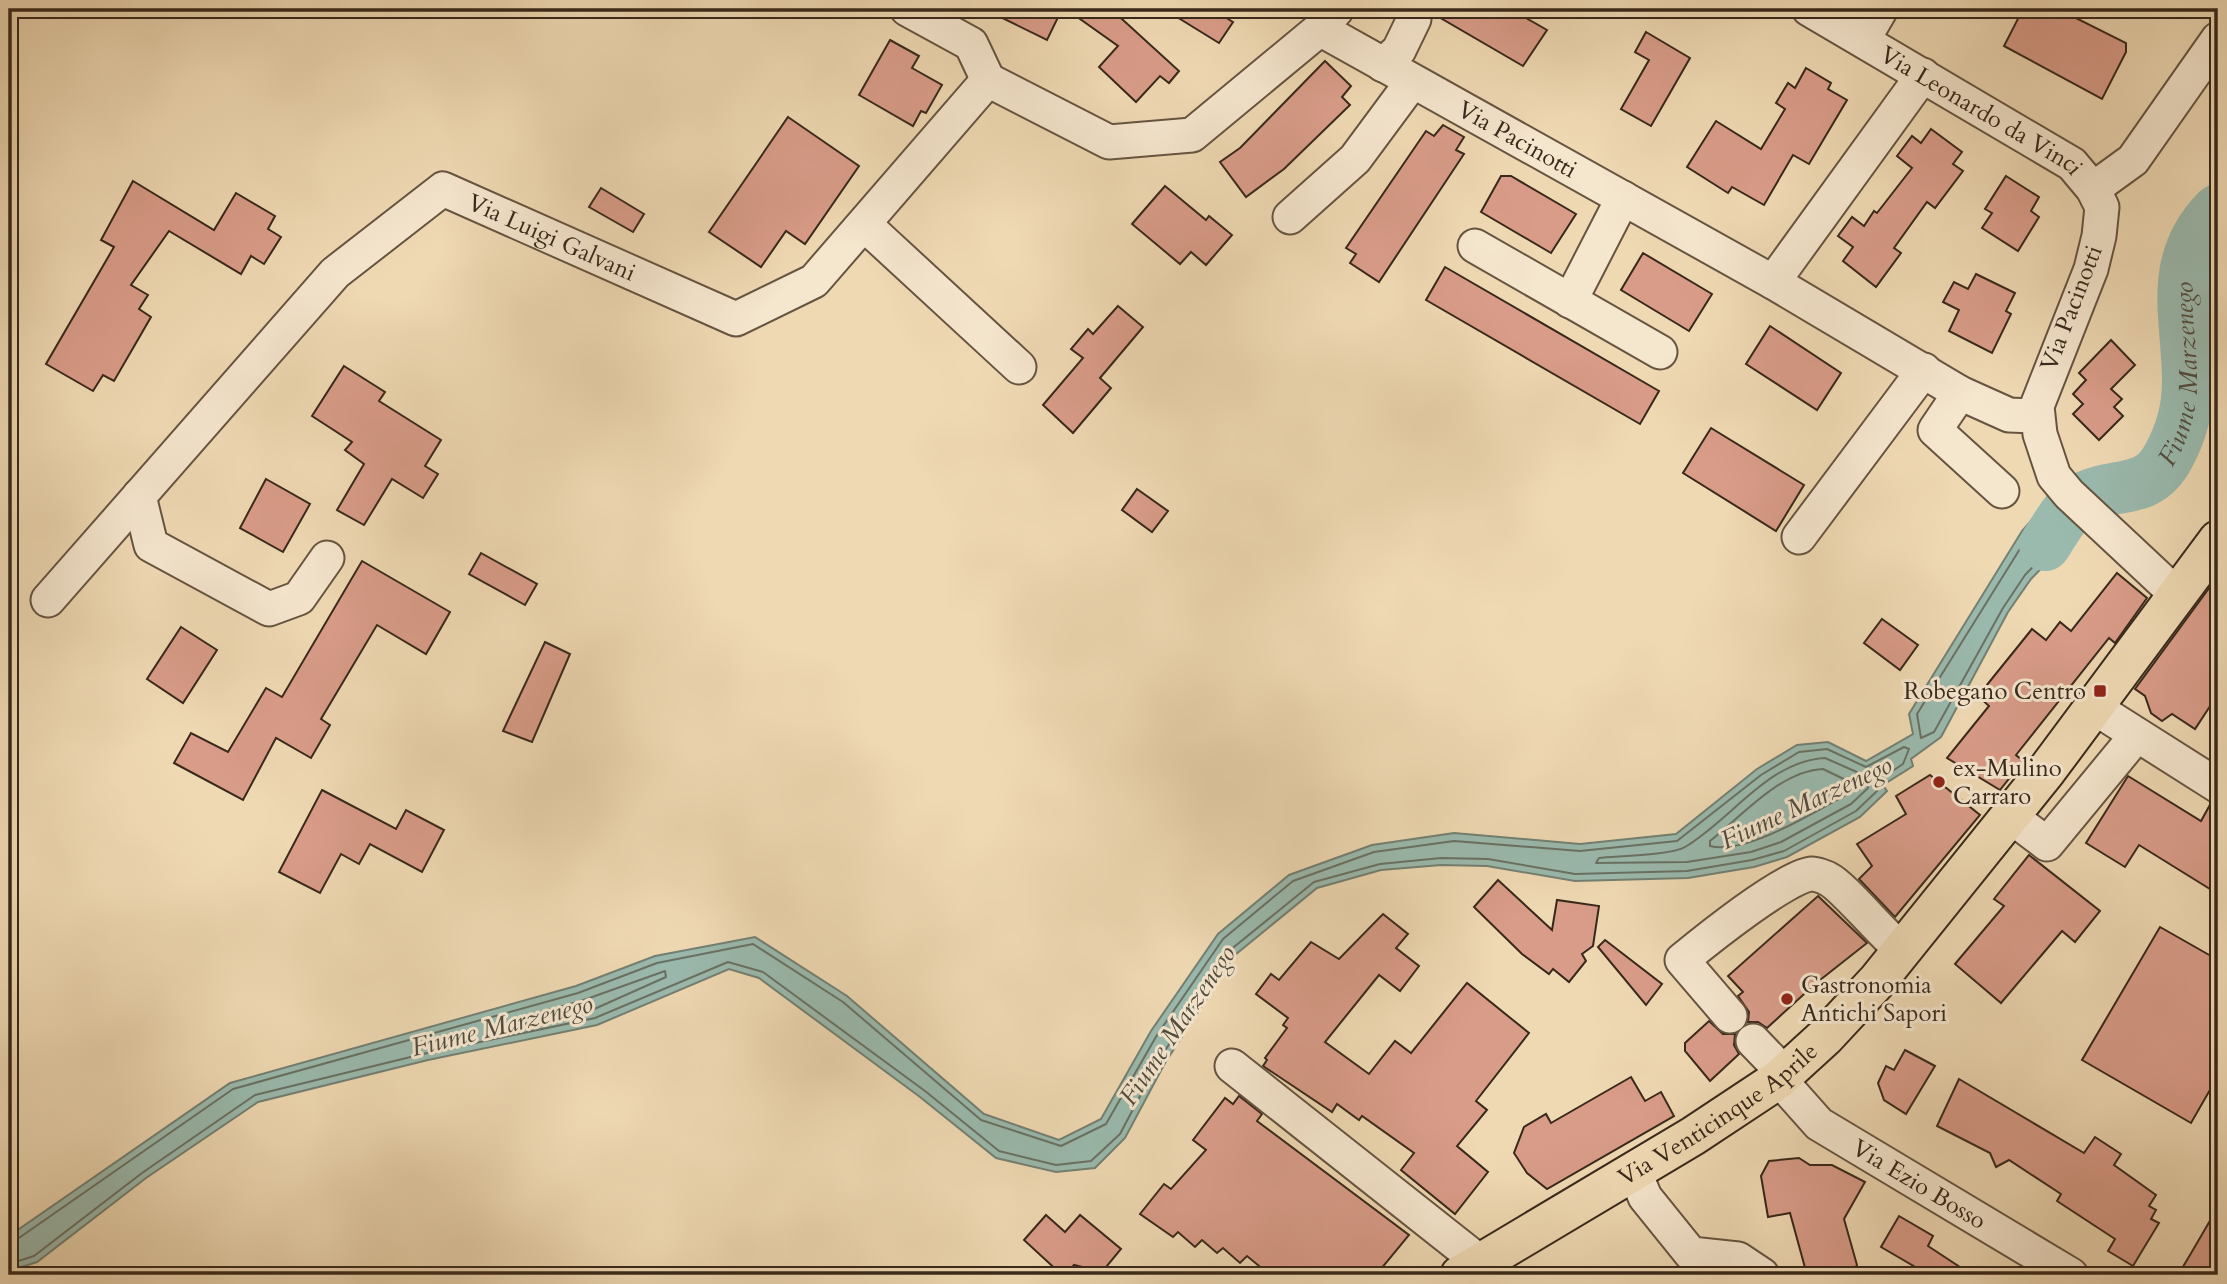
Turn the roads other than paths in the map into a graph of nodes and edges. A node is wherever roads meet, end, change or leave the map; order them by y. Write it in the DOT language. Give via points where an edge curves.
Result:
graph roads {
  1 [pos="907,9"];
  2 [pos="1809,9"];
  3 [pos="1881,9"];
  4 [pos="1324,16"];
  5 [pos="1414,19"];
  6 [pos="2218,39"];
  7 [pos="1863,40"];
  8 [pos="1383,65"];
  9 [pos="1923,75"];
  10 [pos="988,80"];
  11 [pos="1412,82"];
  12 [pos="2093,189"];
  13 [pos="1623,198"];
  14 [pos="1290,217"];
  15 [pos="865,225"];
  16 [pos="1475,246"];
  17 [pos="1773,282"];
  18 [pos="1570,301"];
  19 [pos="1660,352"];
  20 [pos="1019,367"];
  21 [pos="1924,370"];
  22 [pos="1960,393"];
  23 [pos="2037,416"];
  24 [pos="2002,491"];
  25 [pos="139,496"];
  26 [pos="1799,537"];
  27 [pos="2218,540"];
  28 [pos="327,558"];
  29 [pos="2175,594"];
  30 [pos="48,600"];
  31 [pos="2095,708"];
  32 [pos="2136,736"];
  33 [pos="2218,786"];
  34 [pos="2010,816"];
  35 [pos="1902,950"];
  36 [pos="1730,1016"];
  37 [pos="1753,1041"];
  38 [pos="1232,1066"];
  39 [pos="1782,1077"];
  40 [pos="1634,1172"];
  41 [pos="1470,1269"];
  42 [pos="1762,1275"];
  43 [pos="2071,1275"];
  1 -- 10 [label="street" via="971,44"];
  2 -- 7 [label="street, Via Leonardo da Vinci"];
  3 -- 7 [label="street, Via Leonardo da Vinci"];
  4 -- 8 [label="street, Via Pacinotti"];
  4 -- 10 [label="street" via="1192,135 1109,142"];
  5 -- 8 [label="street" via="1399,50"];
  6 -- 12 [label="street" via="2133,159"];
  7 -- 9 [label="street, Via Leonardo da Vinci"];
  8 -- 11 [label="street, Via Pacinotti"];
  9 -- 12 [label="street, Via Leonardo da Vinci" via="2072,164"];
  9 -- 17 [label="street"];
  10 -- 15 [label="street, Via Luigi Galvani"];
  11 -- 13 [label="street, Via Pacinotti"];
  11 -- 14 [label="street" via="1355,159"];
  12 -- 23 [label="street, Via Pacinotti" via="2102,207 2094,258 2045,380"];
  13 -- 17 [label="street, Via Pacinotti"];
  13 -- 18 [label="street"];
  15 -- 20 [label="street"];
  15 -- 25 [label="street, Via Luigi Galvani" via="814,281 736,319 443,189 335,273"];
  16 -- 18 [label="street"];
  17 -- 21 [label="street, Via Pacinotti"];
  18 -- 19 [label="street"];
  21 -- 22 [label="street, Via Pacinotti"];
  21 -- 26 [label="street"];
  22 -- 23 [label="street, Via Pacinotti" via="2009,415"];
  22 -- 24 [label="street" via="1935,430"];
  23 -- 29 [label="street, Via Pacinotti" via="2054,476 2094,521"];
  25 -- 28 [label="street" via="151,545 269,609 299,598"];
  25 -- 30 [label="street, Via Luigi Galvani"];
  27 -- 29 [label="main road, Via Venticinque Aprile"];
  29 -- 31 [label="main road, Via Venticinque Aprile"];
  31 -- 32 [label="street"];
  31 -- 34 [label="main road, Via Venticinque Aprile"];
  32 -- 33 [label="street"];
  32 -- 34 [label="street" via="2047,844"];
  34 -- 35 [label="main road, Via Venticinque Aprile"];
  35 -- 36 [label="street" via="1830,880 1812,874 1741,913 1682,960"];
  35 -- 39 [label="main road, Via Venticinque Aprile" via="1849,1012"];
  37 -- 39 [label="street, Via Ezio Bosso"];
  38 -- 41 [label="street"];
  39 -- 40 [label="main road, Via Venticinque Aprile"];
  39 -- 43 [label="street, Via Ezio Bosso" via="1819,1124"];
  40 -- 41 [label="main road, Via Venticinque Aprile"];
  40 -- 42 [label="street" via="1645,1197 1691,1254 1738,1259"];
}
